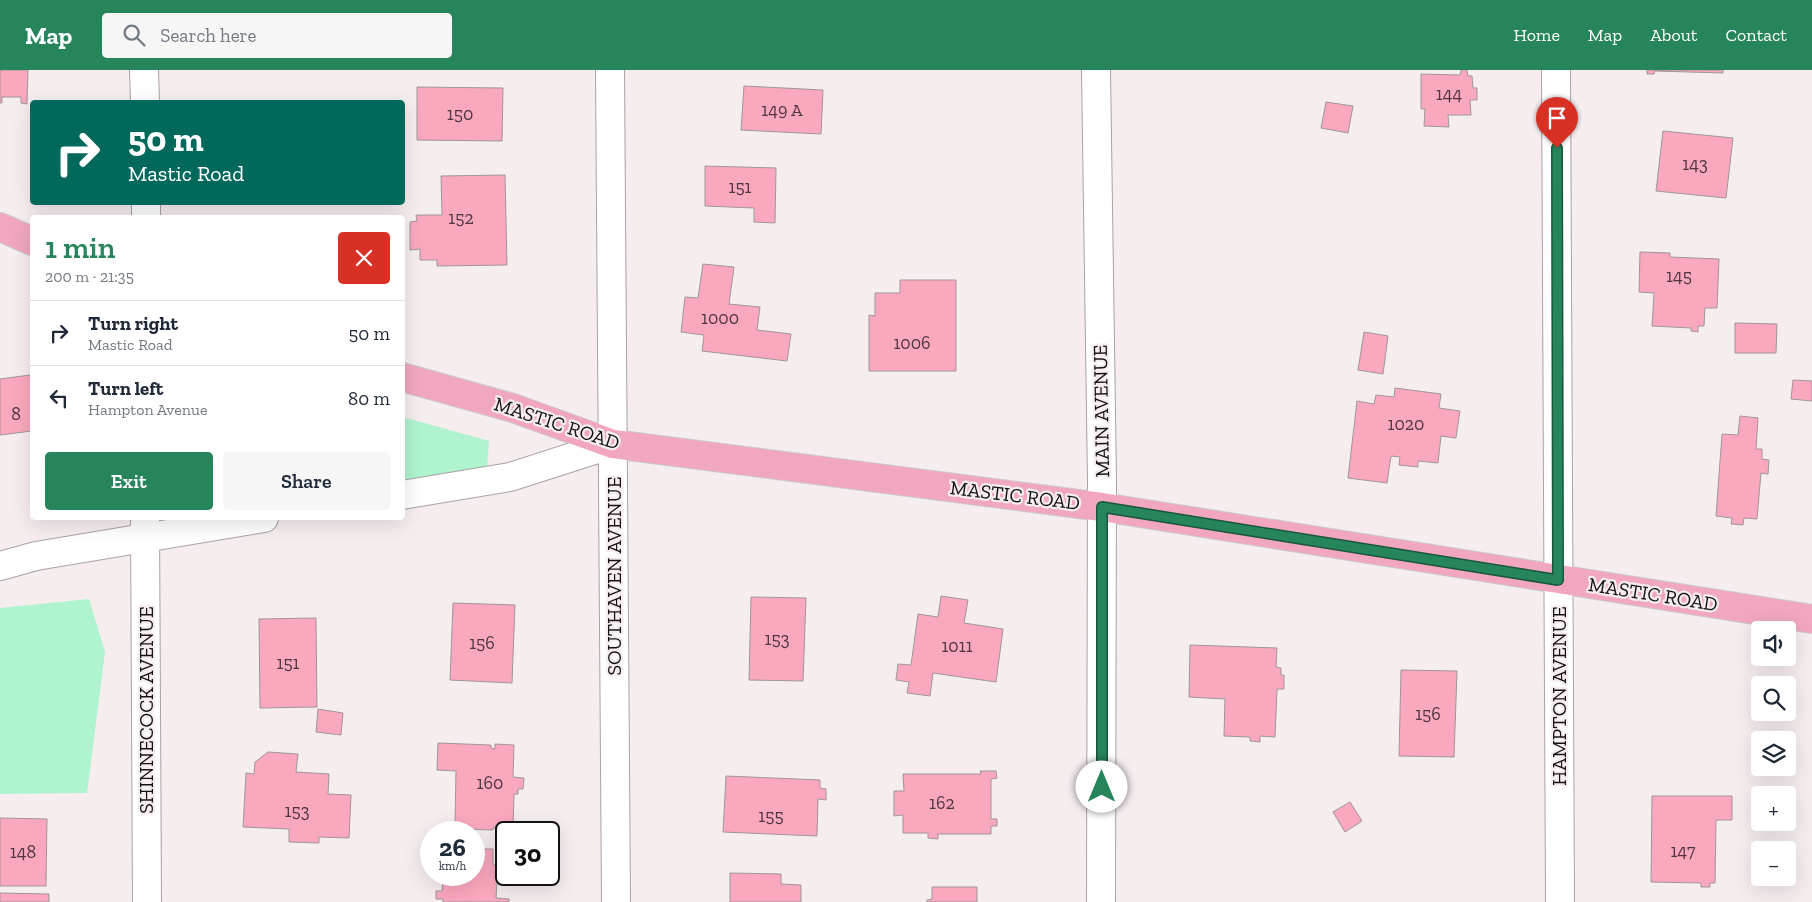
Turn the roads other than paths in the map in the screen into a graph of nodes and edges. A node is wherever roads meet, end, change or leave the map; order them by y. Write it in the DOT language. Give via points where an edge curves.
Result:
graph roads {
  1 [pos="144,70"];
  2 [pos="610,70"];
  3 [pos="1096,70"];
  4 [pos="1556,70"];
  5 [pos="145,100"];
  6 [pos="0,227"];
  7 [pos="30,240"];
  8 [pos="405,378"];
  9 [pos="613,444"];
  10 [pos="405,494"];
  11 [pos="1102,507"];
  12 [pos="238,520"];
  13 [pos="145,527"];
  14 [pos="0,566"];
  15 [pos="1558,580"];
  16 [pos="1812,620"];
  17 [pos="147,902"];
  18 [pos="616,902"];
  19 [pos="1101,902"];
  20 [pos="1560,902"];
  1 -- 5 [label="street"];
  2 -- 9 [label="street, SOUTHAVEN AVENUE"];
  3 -- 11 [label="street, MAIN AVENUE"];
  4 -- 15 [label="street, HAMPTON AVENUE"];
  6 -- 7 [label="main road"];
  8 -- 9 [label="main road, MASTIC ROAD" via="513,408"];
  9 -- 10 [label="street" via="510,477"];
  9 -- 11 [label="main road, MASTIC ROAD"];
  9 -- 18 [label="street, SOUTHAVEN AVENUE"];
  11 -- 15 [label="main road, MASTIC ROAD"];
  11 -- 19 [label="street, MAIN AVENUE"];
  12 -- 13 [label="street"];
  13 -- 14 [label="street"];
  13 -- 17 [label="street, SHINNECOCK AVENUE"];
  15 -- 16 [label="main road, MASTIC ROAD"];
  15 -- 20 [label="street, HAMPTON AVENUE"];
}
